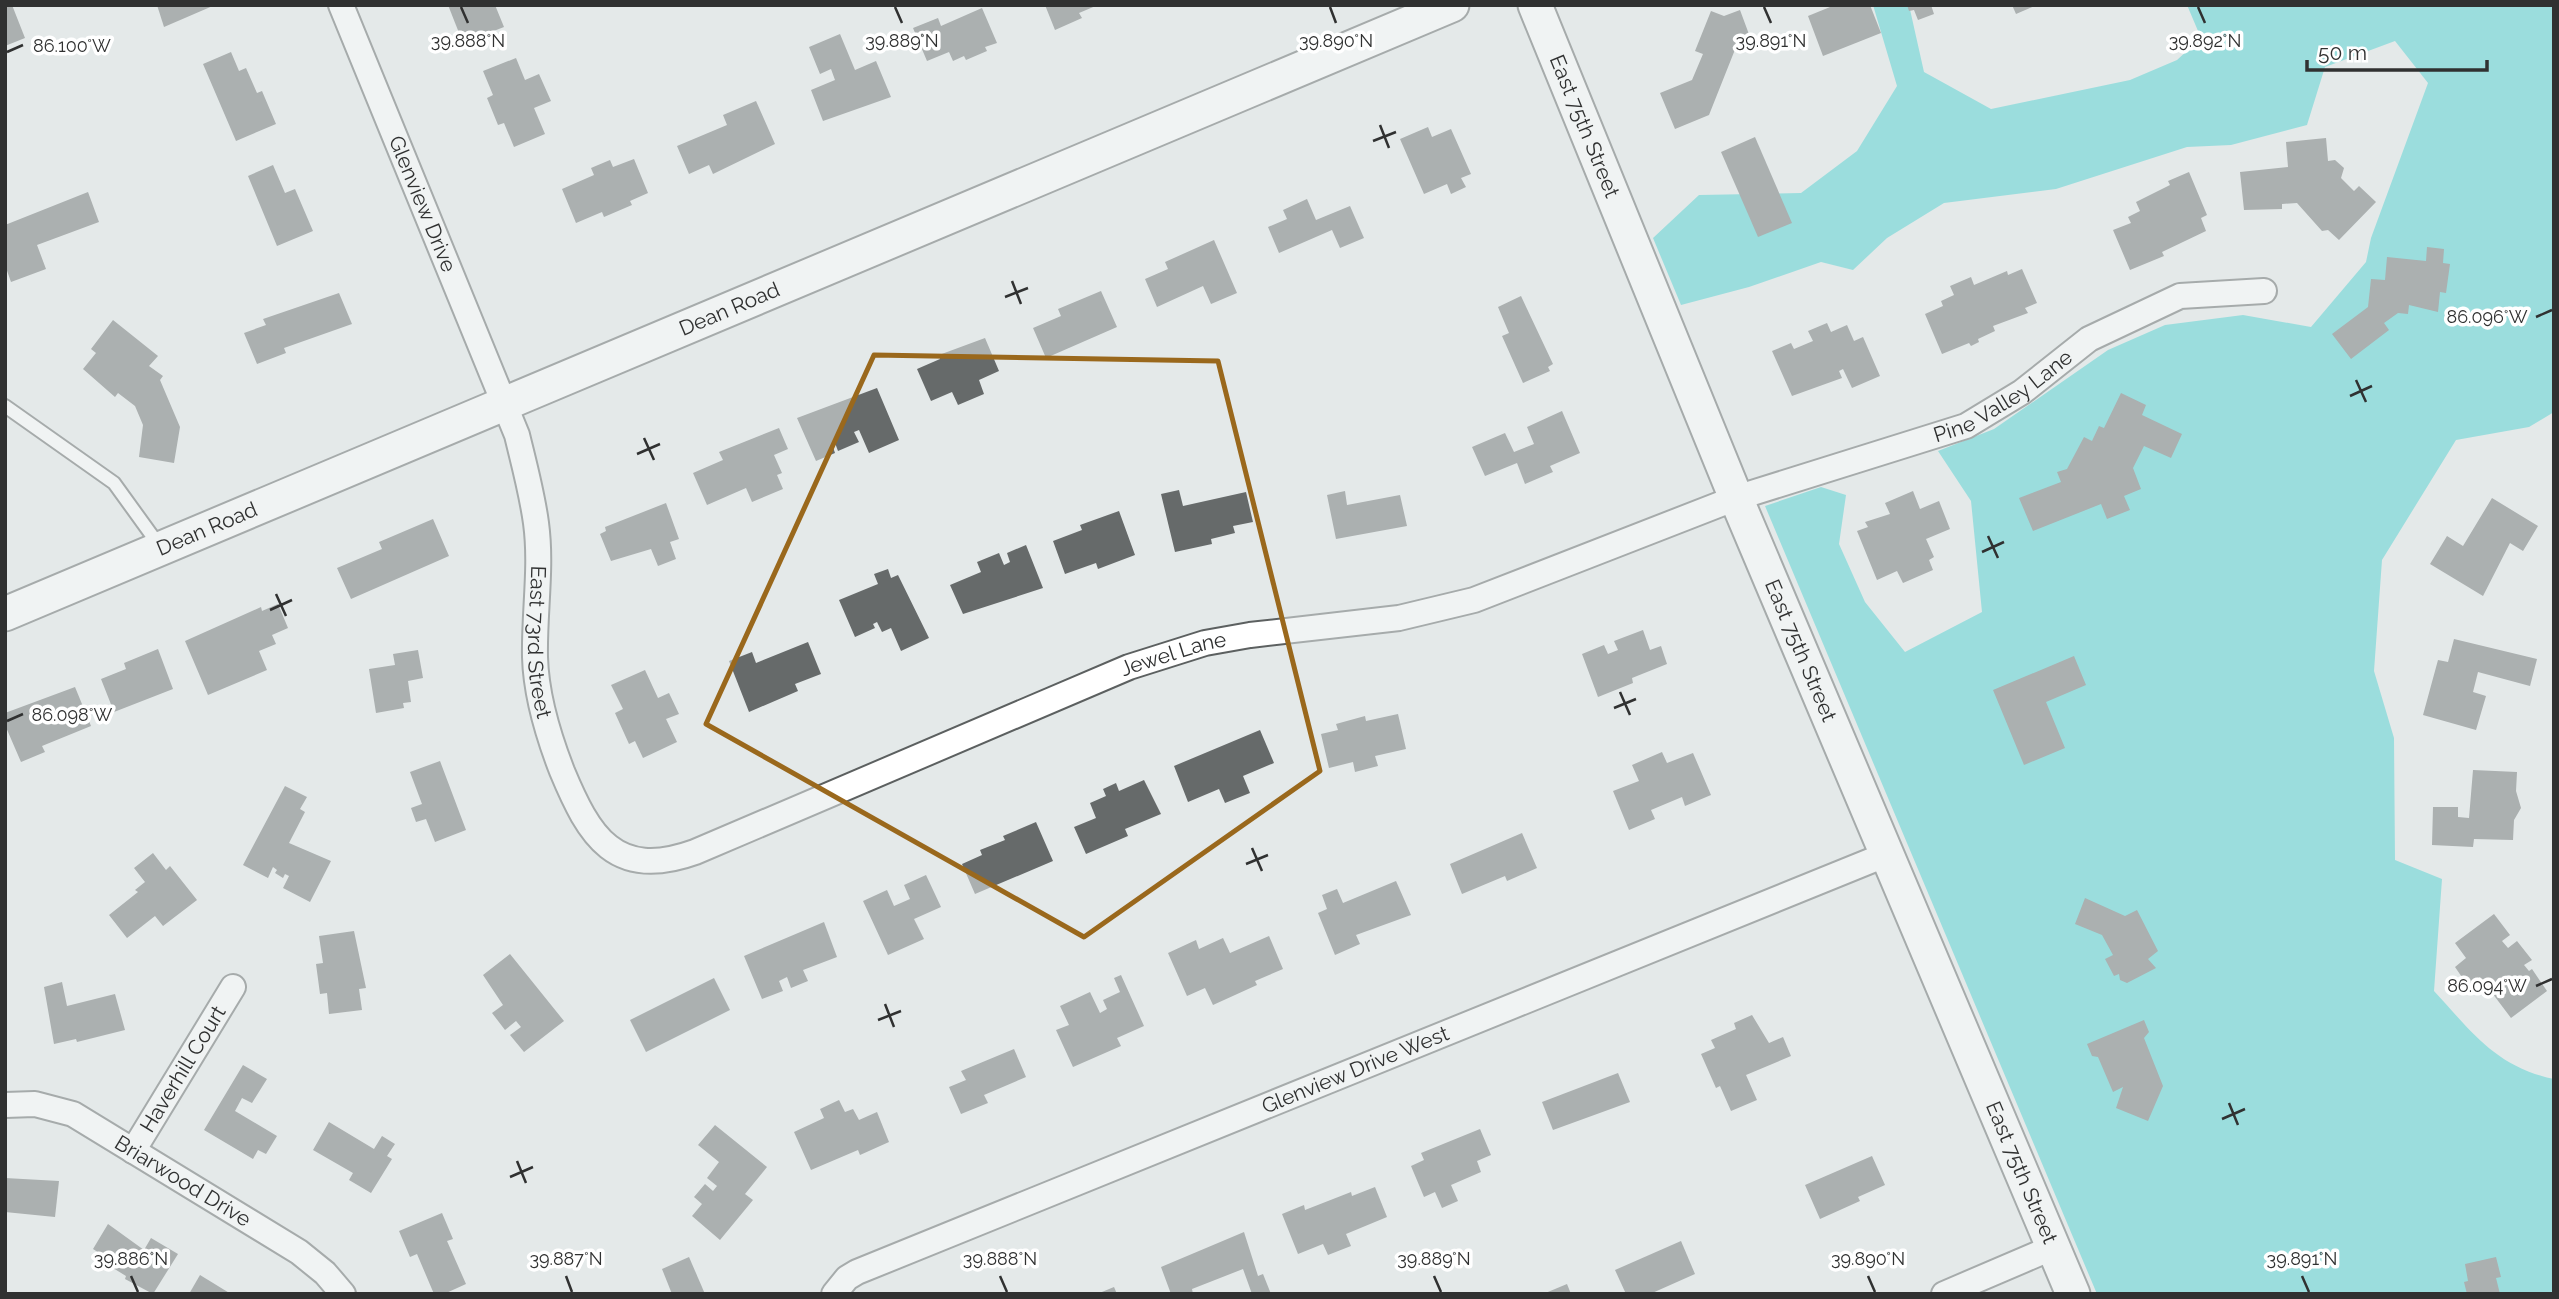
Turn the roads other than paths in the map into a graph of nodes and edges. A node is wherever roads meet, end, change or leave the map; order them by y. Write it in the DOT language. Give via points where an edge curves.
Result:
graph roads {
  1 [pos="341,5"];
  2 [pos="1452,5"];
  3 [pos="1535,5"];
  4 [pos="2264,291"];
  5 [pos="504,403"];
  6 [pos="5,406"];
  7 [pos="1736,498"];
  8 [pos="161,549"];
  9 [pos="5,614"];
  10 [pos="626,855"];
  11 [pos="1885,855"];
  12 [pos="233,987"];
  13 [pos="5,1105"];
  14 [pos="133,1151"];
  15 [pos="2054,1247"];
  16 [pos="343,1294"];
  17 [pos="834,1294"];
  18 [pos="1944,1294"];
  19 [pos="2073,1294"];
  1 -- 5 [label="street, Glenview Drive"];
  2 -- 5 [label="street, Dean Road"];
  3 -- 7 [label="street, East 75th Street"];
  4 -- 7 [label="street, Pine Valley Lane" via="2180,296 2089,339 2022,392 1966,426"];
  5 -- 8 [label="street, Dean Road"];
  5 -- 10 [label="street, East 73rd Street" via="527,467 536,523 535,658 552,745 587,826 606,845"];
  6 -- 8 [label="lane" via="114,484"];
  7 -- 10 [label="street, Jewel Lane" via="1453,607 1377,622 1250,635 1171,652 695,852 658,861"];
  7 -- 11 [label="street, East 75th Street"];
  8 -- 9 [label="street, Dean Road"];
  11 -- 15 [label="street, East 75th Street"];
  11 -- 17 [label="street, Glenview Drive West" via="857,1272"];
  12 -- 14 [label="street, Haverhill Court"];
  13 -- 14 [label="street, Briarwood Drive" via="57,1108"];
  14 -- 16 [label="street, Briarwood Drive" via="299,1252"];
  15 -- 18 [label="street"];
  15 -- 19 [label="street, East 75th Street"];
}
